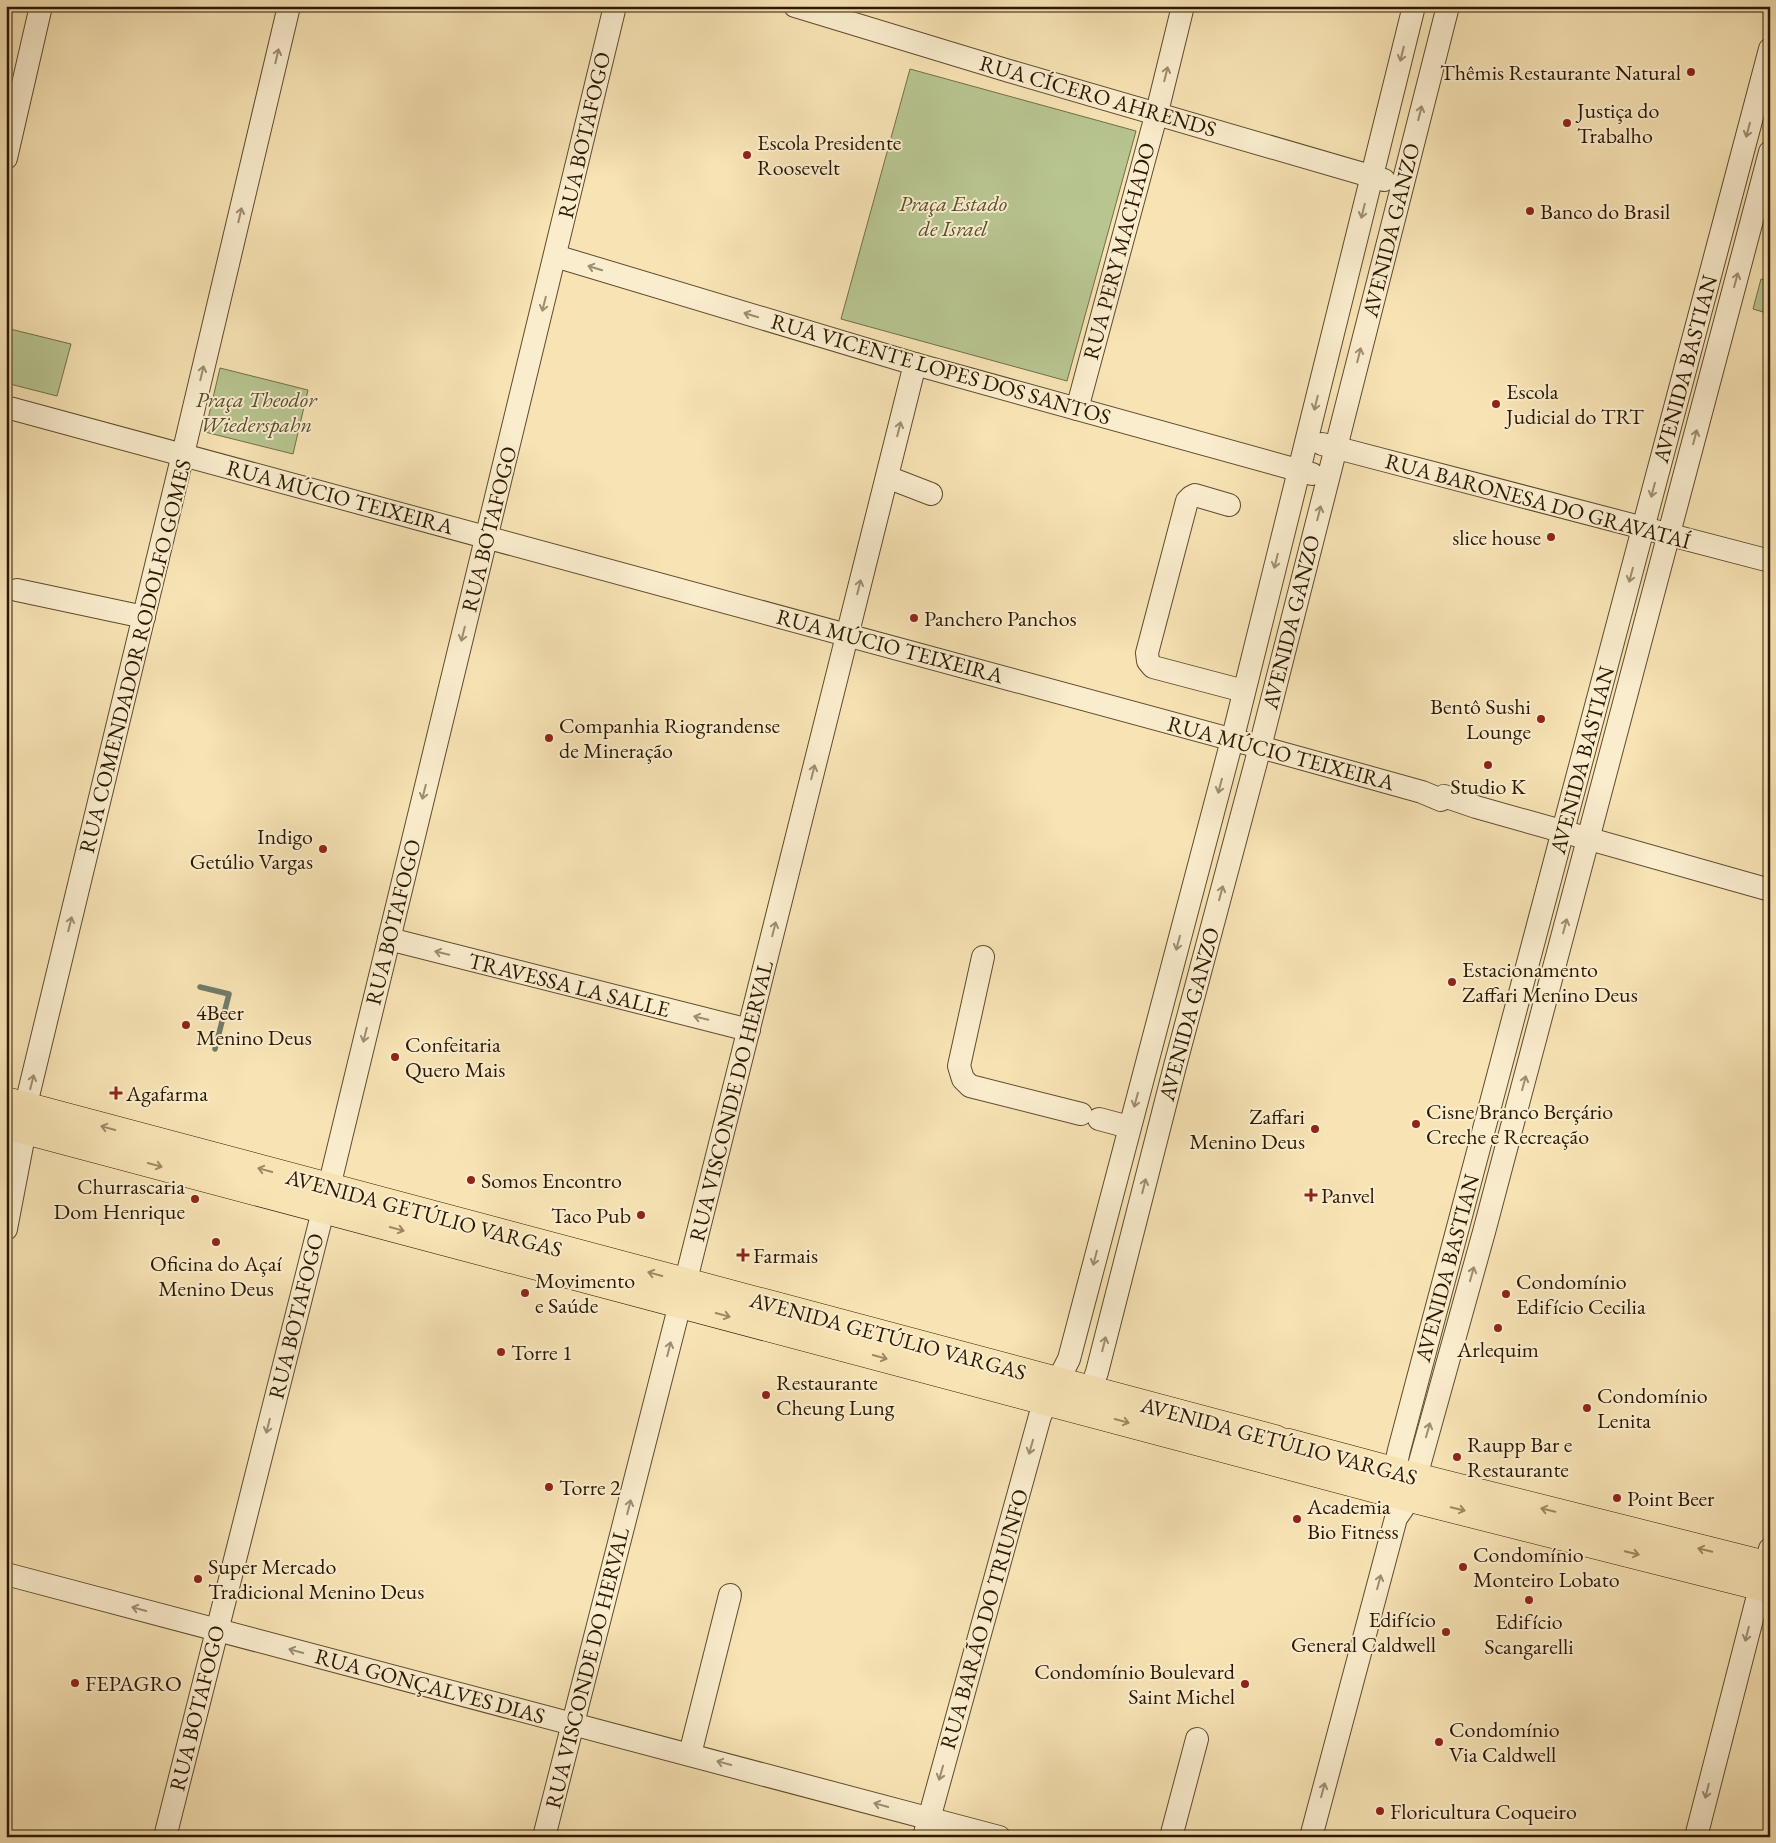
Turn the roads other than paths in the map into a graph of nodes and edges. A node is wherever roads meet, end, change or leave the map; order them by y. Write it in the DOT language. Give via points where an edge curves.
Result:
graph roads {
  1 [pos="41,6"];
  2 [pos="289,6"];
  3 [pos="615,6"];
  4 [pos="795,6"];
  5 [pos="1183,6"];
  6 [pos="1414,6"];
  7 [pos="1448,6"];
  8 [pos="851,14"];
  9 [pos="1768,63"];
  10 [pos="1156,112"];
  11 [pos="1770,152"];
  12 [pos="6,158"];
  13 [pos="1372,176"];
  14 [pos="1402,186"];
  15 [pos="555,256"];
  16 [pos="1700,312"];
  17 [pos="1726,318"];
  18 [pos="915,364"];
  19 [pos="6,407"];
  20 [pos="1077,409"];
  21 [pos="1306,440"];
  22 [pos="1335,447"];
  23 [pos="183,454"];
  24 [pos="1299,470"];
  25 [pos="887,477"];
  26 [pos="1328,478"];
  27 [pos="930,494"];
  28 [pos="1229,505"];
  29 [pos="1643,528"];
  30 [pos="1669,535"];
  31 [pos="487,536"];
  32 [pos="1770,562"];
  33 [pos="17,590"];
  34 [pos="144,617"];
  35 [pos="847,634"];
  36 [pos="1244,691"];
  37 [pos="1232,739"];
  38 [pos="1260,746"];
  39 [pos="1563,832"];
  40 [pos="1588,839"];
  41 [pos="1770,890"];
  42 [pos="389,939"];
  43 [pos="983,957"];
  44 [pos="1512,1024"];
  45 [pos="748,1030"];
  46 [pos="1538,1030"];
  47 [pos="1147,1058"];
  48 [pos="1175,1066"];
  49 [pos="25,1120"];
  50 [pos="1129,1127"];
  51 [pos="326,1198"];
  52 [pos="1459,1225"];
  53 [pos="6,1229"];
  54 [pos="1484,1232"];
  55 [pos="691,1295"];
  56 [pos="1053,1392"];
  57 [pos="1087,1401"];
  58 [pos="1402,1491"];
  59 [pos="1760,1571"];
  60 [pos="6,1574"];
  61 [pos="730,1596"];
  62 [pos="216,1630"];
  63 [pos="574,1724"];
  64 [pos="1197,1739"];
  65 [pos="690,1754"];
  66 [pos="926,1827"];
  67 [pos="164,1837"];
  68 [pos="544,1837"];
  69 [pos="998,1837"];
  70 [pos="1171,1837"];
  71 [pos="1311,1837"];
  72 [pos="1696,1837"];
  1 -- 12 [label="street"];
  23 -- 2 [label="street, RUA COMENDADOR RODOLFO GOMES, one-way"];
  3 -- 15 [label="street, RUA BOTAFOGO"];
  4 -- 8 [label="street, RUA CÍCERO AHRENDS"];
  10 -- 5 [label="street, RUA PERY MACHADO, one-way"];
  6 -- 13 [label="street, AVENIDA GANZO, one-way"];
  14 -- 7 [label="street, AVENIDA GANZO, one-way"];
  8 -- 10 [label="street, RUA CÍCERO AHRENDS" via="1009,71"];
  9 -- 16 [label="street, AVENIDA BASTIAN, one-way"];
  10 -- 13 [label="street, RUA CÍCERO AHRENDS"];
  10 -- 20 [label="street, RUA PERY MACHADO"];
  17 -- 11 [label="street, AVENIDA BASTIAN, one-way"];
  13 -- 14 [label="street, RUA CÍCERO AHRENDS"];
  13 -- 21 [label="street, AVENIDA GANZO, one-way"];
  22 -- 14 [label="street, AVENIDA GANZO, one-way"];
  18 -- 15 [label="street, RUA VICENTE LOPES DOS SANTOS, one-way"];
  15 -- 31 [label="street, RUA BOTAFOGO, one-way"];
  16 -- 17 [label="street"];
  16 -- 29 [label="street, AVENIDA BASTIAN, one-way"];
  30 -- 17 [label="street, AVENIDA BASTIAN, one-way"];
  18 -- 20 [label="street, RUA VICENTE LOPES DOS SANTOS"];
  25 -- 18 [label="street, RUA VISCONDE DO HERVAL, one-way"];
  19 -- 23 [label="street, RUA MÚCIO TEIXEIRA"];
  20 -- 24 [label="street, RUA VICENTE LOPES DOS SANTOS"];
  21 -- 22 [label="street, RUA BARONESA DO GRAVATAÍ"];
  21 -- 24 [label="street, AVENIDA GANZO"];
  22 -- 26 [label="street, AVENIDA GANZO"];
  22 -- 29 [label="street, RUA BARONESA DO GRAVATAÍ"];
  23 -- 31 [label="street, RUA MÚCIO TEIXEIRA"];
  23 -- 34 [label="street, RUA COMENDADOR RODOLFO GOMES"];
  24 -- 26 [label="street, RUA VICENTE LOPES DOS SANTOS"];
  24 -- 36 [label="street, AVENIDA GANZO, one-way"];
  25 -- 27 [label="street"];
  35 -- 25 [label="street, RUA VISCONDE DO HERVAL, one-way"];
  38 -- 26 [label="street, AVENIDA GANZO, one-way"];
  28 -- 36 [label="street" via="1195,495 1187,501 1147,653 1153,667"];
  29 -- 30 [label="street, RUA BARONESA DO GRAVATAÍ"];
  29 -- 39 [label="street, AVENIDA BASTIAN, one-way"];
  30 -- 32 [label="street, RUA BARONESA DO GRAVATAÍ"];
  30 -- 40 [label="street, AVENIDA BASTIAN"];
  31 -- 35 [label="street, RUA MÚCIO TEIXEIRA"];
  31 -- 42 [label="street, RUA BOTAFOGO, one-way"];
  33 -- 34 [label="street"];
  49 -- 34 [label="street, RUA COMENDADOR RODOLFO GOMES, one-way"];
  35 -- 37 [label="street, RUA MÚCIO TEIXEIRA"];
  45 -- 35 [label="street, RUA VISCONDE DO HERVAL, one-way"];
  36 -- 37 [label="street, AVENIDA GANZO"];
  37 -- 38 [label="street, RUA MÚCIO TEIXEIRA"];
  37 -- 47 [label="street, AVENIDA GANZO, one-way"];
  38 -- 39 [label="street, RUA MÚCIO TEIXEIRA" via="1441,800 1444,796"];
  48 -- 38 [label="street, AVENIDA GANZO, one-way"];
  39 -- 40 [label="street, RUA MÚCIO TEIXEIRA"];
  39 -- 44 [label="street, AVENIDA BASTIAN"];
  40 -- 41 [label="street, RUA MÚCIO TEIXEIRA"];
  46 -- 40 [label="street, AVENIDA BASTIAN, one-way"];
  45 -- 42 [label="street, TRAVESSA LA SALLE, one-way"];
  42 -- 51 [label="street, RUA BOTAFOGO, one-way"];
  43 -- 50 [label="street" via="959,1066 970,1086"];
  44 -- 46 [label="street"];
  44 -- 52 [label="street, AVENIDA BASTIAN"];
  45 -- 55 [label="street, RUA VISCONDE DO HERVAL"];
  54 -- 46 [label="street, AVENIDA BASTIAN, one-way"];
  47 -- 48 [label="street"];
  47 -- 50 [label="street, AVENIDA GANZO, one-way"];
  57 -- 48 [label="street, AVENIDA GANZO, one-way"];
  49 -- 51 [label="main road, AVENIDA GETÚLIO VARGAS"];
  49 -- 53 [label="street, RUA COMENDADOR RODOLFO GOMES"];
  50 -- 56 [label="street, AVENIDA GANZO, one-way" via="1069,1360"];
  51 -- 55 [label="main road, AVENIDA GETÚLIO VARGAS"];
  51 -- 62 [label="street, RUA BOTAFOGO, one-way"];
  52 -- 54 [label="street"];
  52 -- 58 [label="street, AVENIDA BASTIAN"];
  58 -- 54 [label="street, AVENIDA BASTIAN, one-way"];
  55 -- 56 [label="main road, AVENIDA GETÚLIO VARGAS"];
  63 -- 55 [label="street, RUA VISCONDE DO HERVAL, one-way"];
  56 -- 57 [label="main road, AVENIDA GETÚLIO VARGAS"];
  56 -- 66 [label="street, RUA BARÃO DO TRIUNFO, one-way" via="1040,1416"];
  57 -- 58 [label="main road, AVENIDA GETÚLIO VARGAS"];
  58 -- 59 [label="main road, AVENIDA GETÚLIO VARGAS"];
  71 -- 58 [label="street, one-way"];
  59 -- 72 [label="street, one-way"];
  62 -- 60 [label="street, RUA GONÇALVES DIAS, one-way"];
  61 -- 65 [label="street"];
  63 -- 62 [label="street, RUA GONÇALVES DIAS, one-way"];
  62 -- 67 [label="street, RUA BOTAFOGO"];
  63 -- 65 [label="street, RUA GONÇALVES DIAS"];
  63 -- 68 [label="street, RUA VISCONDE DO HERVAL"];
  64 -- 70 [label="street"];
  66 -- 65 [label="street, RUA GONÇALVES DIAS, one-way"];
  66 -- 69 [label="street, RUA GONÇALVES DIAS"];
}
